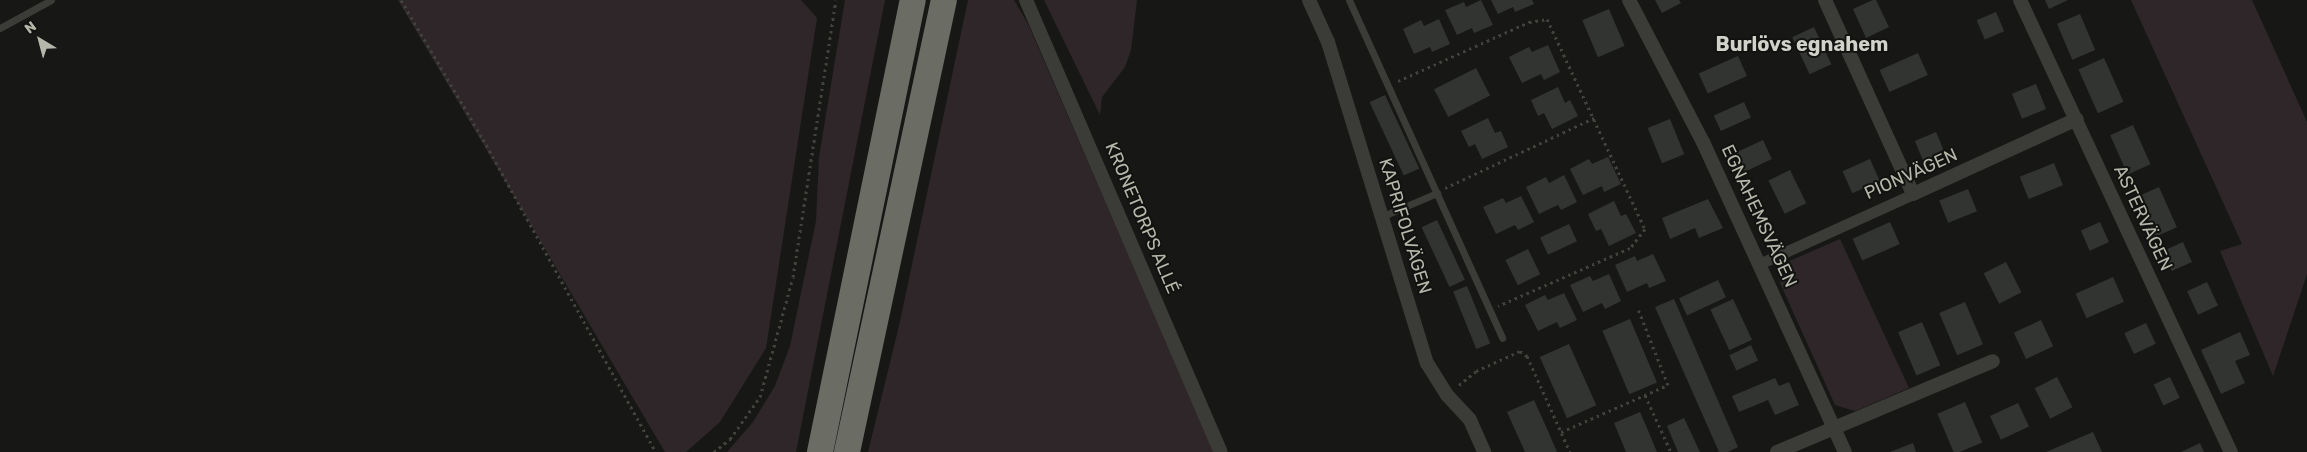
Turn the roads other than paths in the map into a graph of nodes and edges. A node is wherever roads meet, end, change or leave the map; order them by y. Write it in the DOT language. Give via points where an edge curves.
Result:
graph roads {
  1 [pos="51,0"];
  2 [pos="913,0"];
  3 [pos="944,0"];
  4 [pos="1026,0"];
  5 [pos="1309,0"];
  6 [pos="1349,0"];
  7 [pos="1629,0"];
  8 [pos="1825,0"];
  9 [pos="2020,0"];
  10 [pos="0,28"];
  11 [pos="2077,119"];
  12 [pos="1437,192"];
  13 [pos="1912,194"];
  14 [pos="1383,216"];
  15 [pos="1761,263"];
  16 [pos="1502,338"];
  17 [pos="1993,361"];
  18 [pos="1835,428"];
  19 [pos="820,452"];
  20 [pos="846,452"];
  21 [pos="1221,452"];
  22 [pos="1484,452"];
  23 [pos="1777,452"];
  24 [pos="1846,452"];
  25 [pos="2231,452"];
  1 -- 10 [label="lane"];
  2 -- 19 [label="highway"];
  3 -- 20 [label="highway"];
  4 -- 21 [label="street, KRONETORPS ALLÉ"];
  5 -- 14 [label="street, KAPRIFOLVÄGEN" via="1328,42"];
  6 -- 12 [label="lane"];
  7 -- 15 [label="street, EGNAHEMSVÄGEN" via="1704,142"];
  8 -- 13 [label="street"];
  9 -- 11 [label="street, ASTERVÄGEN"];
  11 -- 13 [label="street, PIONVÄGEN"];
  11 -- 25 [label="street, ASTERVÄGEN"];
  12 -- 14 [label="lane"];
  12 -- 16 [label="lane"];
  13 -- 15 [label="street, PIONVÄGEN"];
  14 -- 22 [label="street, KAPRIFOLVÄGEN" via="1427,363 1447,395 1470,420"];
  15 -- 18 [label="street, EGNAHEMSVÄGEN"];
  17 -- 18 [label="street"];
  18 -- 23 [label="street"];
  18 -- 24 [label="street, EGNAHEMSVÄGEN"];
}
